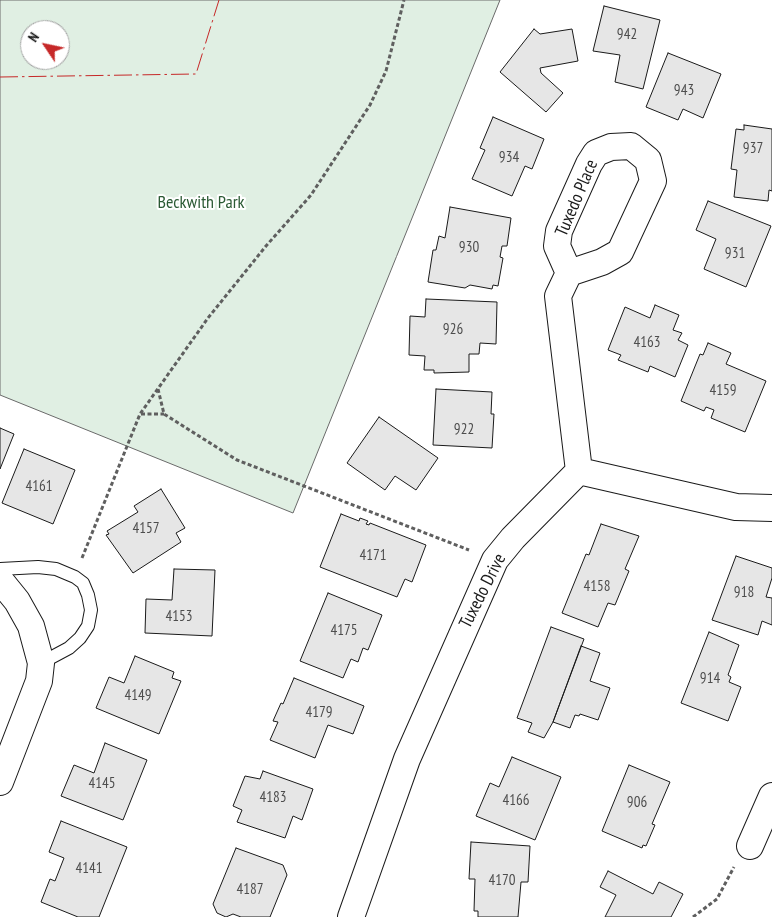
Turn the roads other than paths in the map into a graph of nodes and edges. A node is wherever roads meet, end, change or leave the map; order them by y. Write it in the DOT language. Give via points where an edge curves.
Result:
graph roads {
  1 [pos="569,273"];
  2 [pos="579,471"];
  3 [pos="772,508"];
  4 [pos="0,569"];
  5 [pos="0,580"];
  6 [pos="41,663"];
  7 [pos="0,782"];
  8 [pos="772,796"];
  9 [pos="750,846"];
  10 [pos="351,917"];
  1 -- 1 [label="street, Tuxedo Place" via="620,252 652,181 648,160 631,146 611,146 596,153 589,164 559,231 557,246"];
  1 -- 2 [label="street" via="558,296"];
  2 -- 3 [label="street" via="736,507"];
  2 -- 10 [label="street, Tuxedo Drive" via="495,560 407,759"];
  4 -- 6 [label="lane" via="56,569 83,583 91,610 88,626 69,648"];
  5 -- 6 [label="street" via="31,626"];
  6 -- 7 [label="street" via="39,681"];
  8 -- 9 [label="street"];
}
